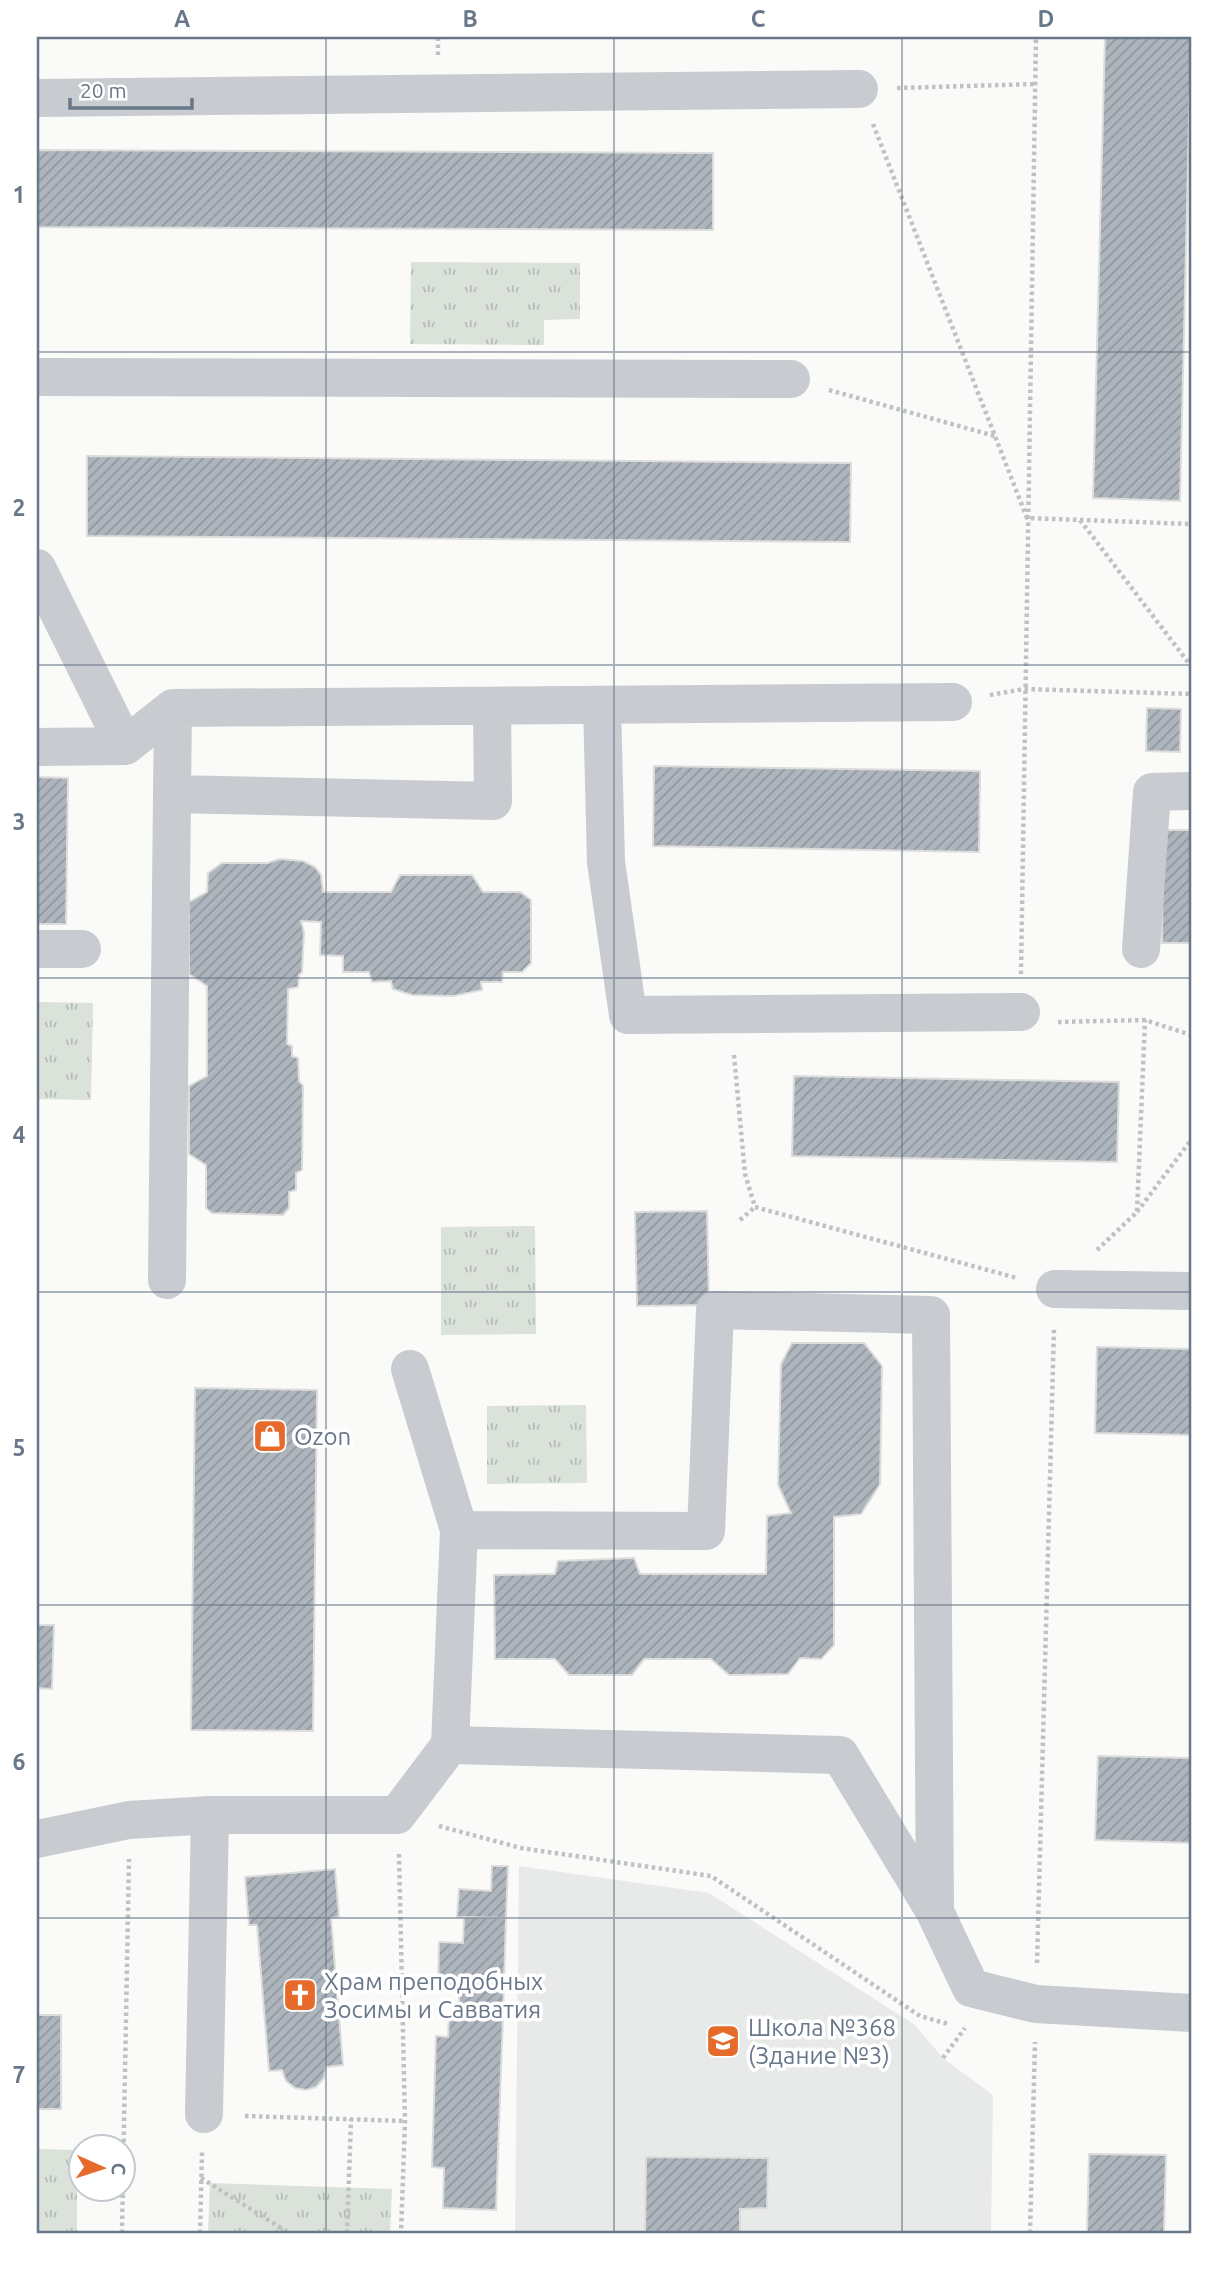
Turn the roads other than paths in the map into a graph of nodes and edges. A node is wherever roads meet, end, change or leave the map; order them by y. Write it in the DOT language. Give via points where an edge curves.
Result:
graph roads {
  1 [pos="859,89"];
  2 [pos="37,97"];
  3 [pos="37,377"];
  4 [pos="791,379"];
  5 [pos="37,568"];
  6 [pos="953,702"];
  7 [pos="602,705"];
  8 [pos="492,707"];
  9 [pos="173,708"];
  10 [pos="125,746"];
  11 [pos="37,747"];
  12 [pos="1191,791"];
  13 [pos="172,794"];
  14 [pos="37,949"];
  15 [pos="82,949"];
  16 [pos="1141,949"];
  17 [pos="1021,1012"];
  18 [pos="167,1280"];
  19 [pos="1055,1289"];
  20 [pos="1191,1291"];
  21 [pos="410,1369"];
  22 [pos="459,1530"];
  23 [pos="450,1745"];
  24 [pos="210,1815"];
  25 [pos="37,1839"];
  26 [pos="935,1912"];
  27 [pos="1191,2013"];
  28 [pos="204,2114"];
  1 -- 2 [label="lane"];
  3 -- 4 [label="lane"];
  5 -- 10 [label="lane"];
  6 -- 7 [label="lane"];
  7 -- 8 [label="lane"];
  7 -- 17 [label="lane" via="606,862 628,1015"];
  8 -- 9 [label="lane"];
  8 -- 13 [label="lane" via="493,801"];
  9 -- 10 [label="lane"];
  9 -- 13 [label="lane"];
  10 -- 11 [label="lane"];
  12 -- 16 [label="lane" via="1152,792"];
  13 -- 18 [label="lane"];
  14 -- 15 [label="lane"];
  19 -- 20 [label="lane"];
  21 -- 22 [label="lane"];
  22 -- 23 [label="lane"];
  22 -- 26 [label="lane" via="706,1531 715,1310 931,1315"];
  23 -- 24 [label="lane" via="398,1832"];
  23 -- 26 [label="lane" via="840,1755"];
  24 -- 25 [label="lane" via="129,1820"];
  24 -- 28 [label="lane"];
  26 -- 27 [label="lane" via="971,1988 1036,2004"];
}
